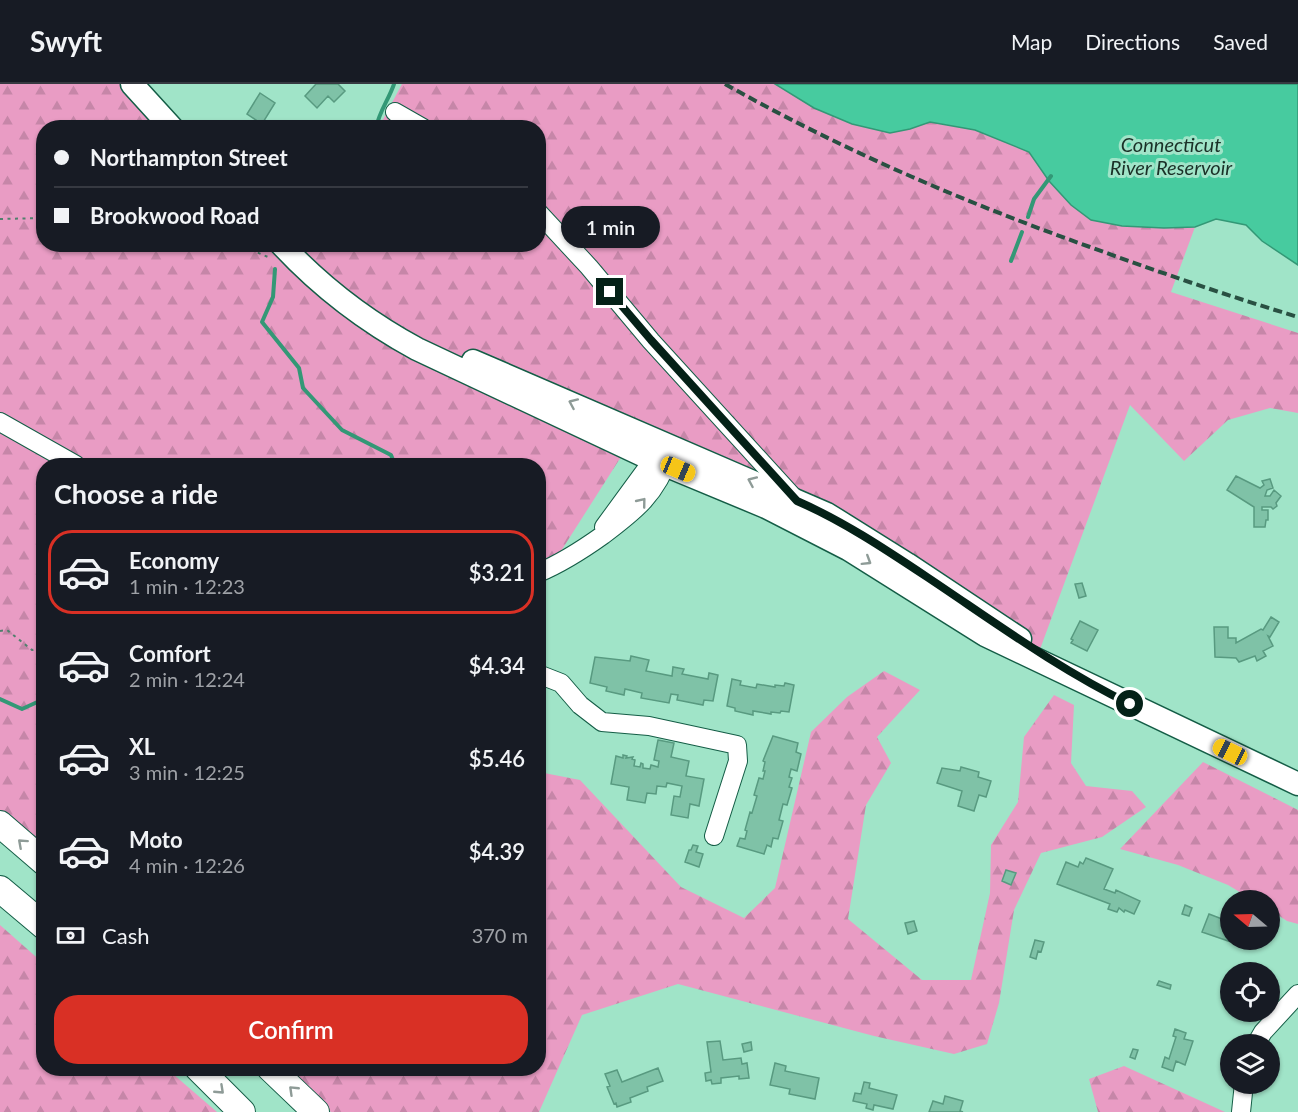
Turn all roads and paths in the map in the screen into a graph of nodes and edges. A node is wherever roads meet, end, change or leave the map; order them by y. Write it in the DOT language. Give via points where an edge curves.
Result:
graph roads {
  1 [pos="132,84"];
  2 [pos="395,112"];
  3 [pos="165,120"];
  4 [pos="409,120"];
  5 [pos="36,218"];
  6 [pos="0,219"];
  7 [pos="546,221"];
  8 [pos="289,252"];
  9 [pos="0,422"];
  10 [pos="664,457"];
  11 [pos="64,458"];
  12 [pos="797,501"];
  13 [pos="546,569"];
  14 [pos="0,631"];
  15 [pos="36,649"];
  16 [pos="546,678"];
  17 [pos="1087,682"];
  18 [pos="1298,784"];
  19 [pos="0,824"];
  20 [pos="714,836"];
  21 [pos="36,855"];
  22 [pos="0,889"];
  23 [pos="36,919"];
  24 [pos="1298,994"];
  25 [pos="1262,1034"];
  26 [pos="206,1076"];
  27 [pos="278,1076"];
  28 [pos="1243,1094"];
  29 [pos="242,1112"];
  30 [pos="315,1112"];
  31 [pos="1241,1112"];
  1 -- 3 [label="main road"];
  2 -- 4 [label="street"];
  5 -- 6 [label="path"];
  7 -- 12 [label="street"];
  8 -- 10 [label="main road" via="355,309"];
  9 -- 11 [label="street"];
  12 -- 10 [label="main road, one-way"];
  10 -- 13 [label="street" via="580,551"];
  10 -- 17 [label="main road, one-way" via="816,532 985,635"];
  12 -- 17 [label="main road" via="865,536"];
  14 -- 15 [label="path" via="7,630 32,650"];
  16 -- 20 [label="street" via="561,683 602,722 649,726 737,745 738,761"];
  17 -- 18 [label="main road"];
  21 -- 19 [label="highway, one-way"];
  22 -- 23 [label="highway"];
  24 -- 25 [label="street"];
  26 -- 29 [label="highway, one-way"];
  30 -- 27 [label="highway, one-way"];
  28 -- 31 [label="street"];
}
